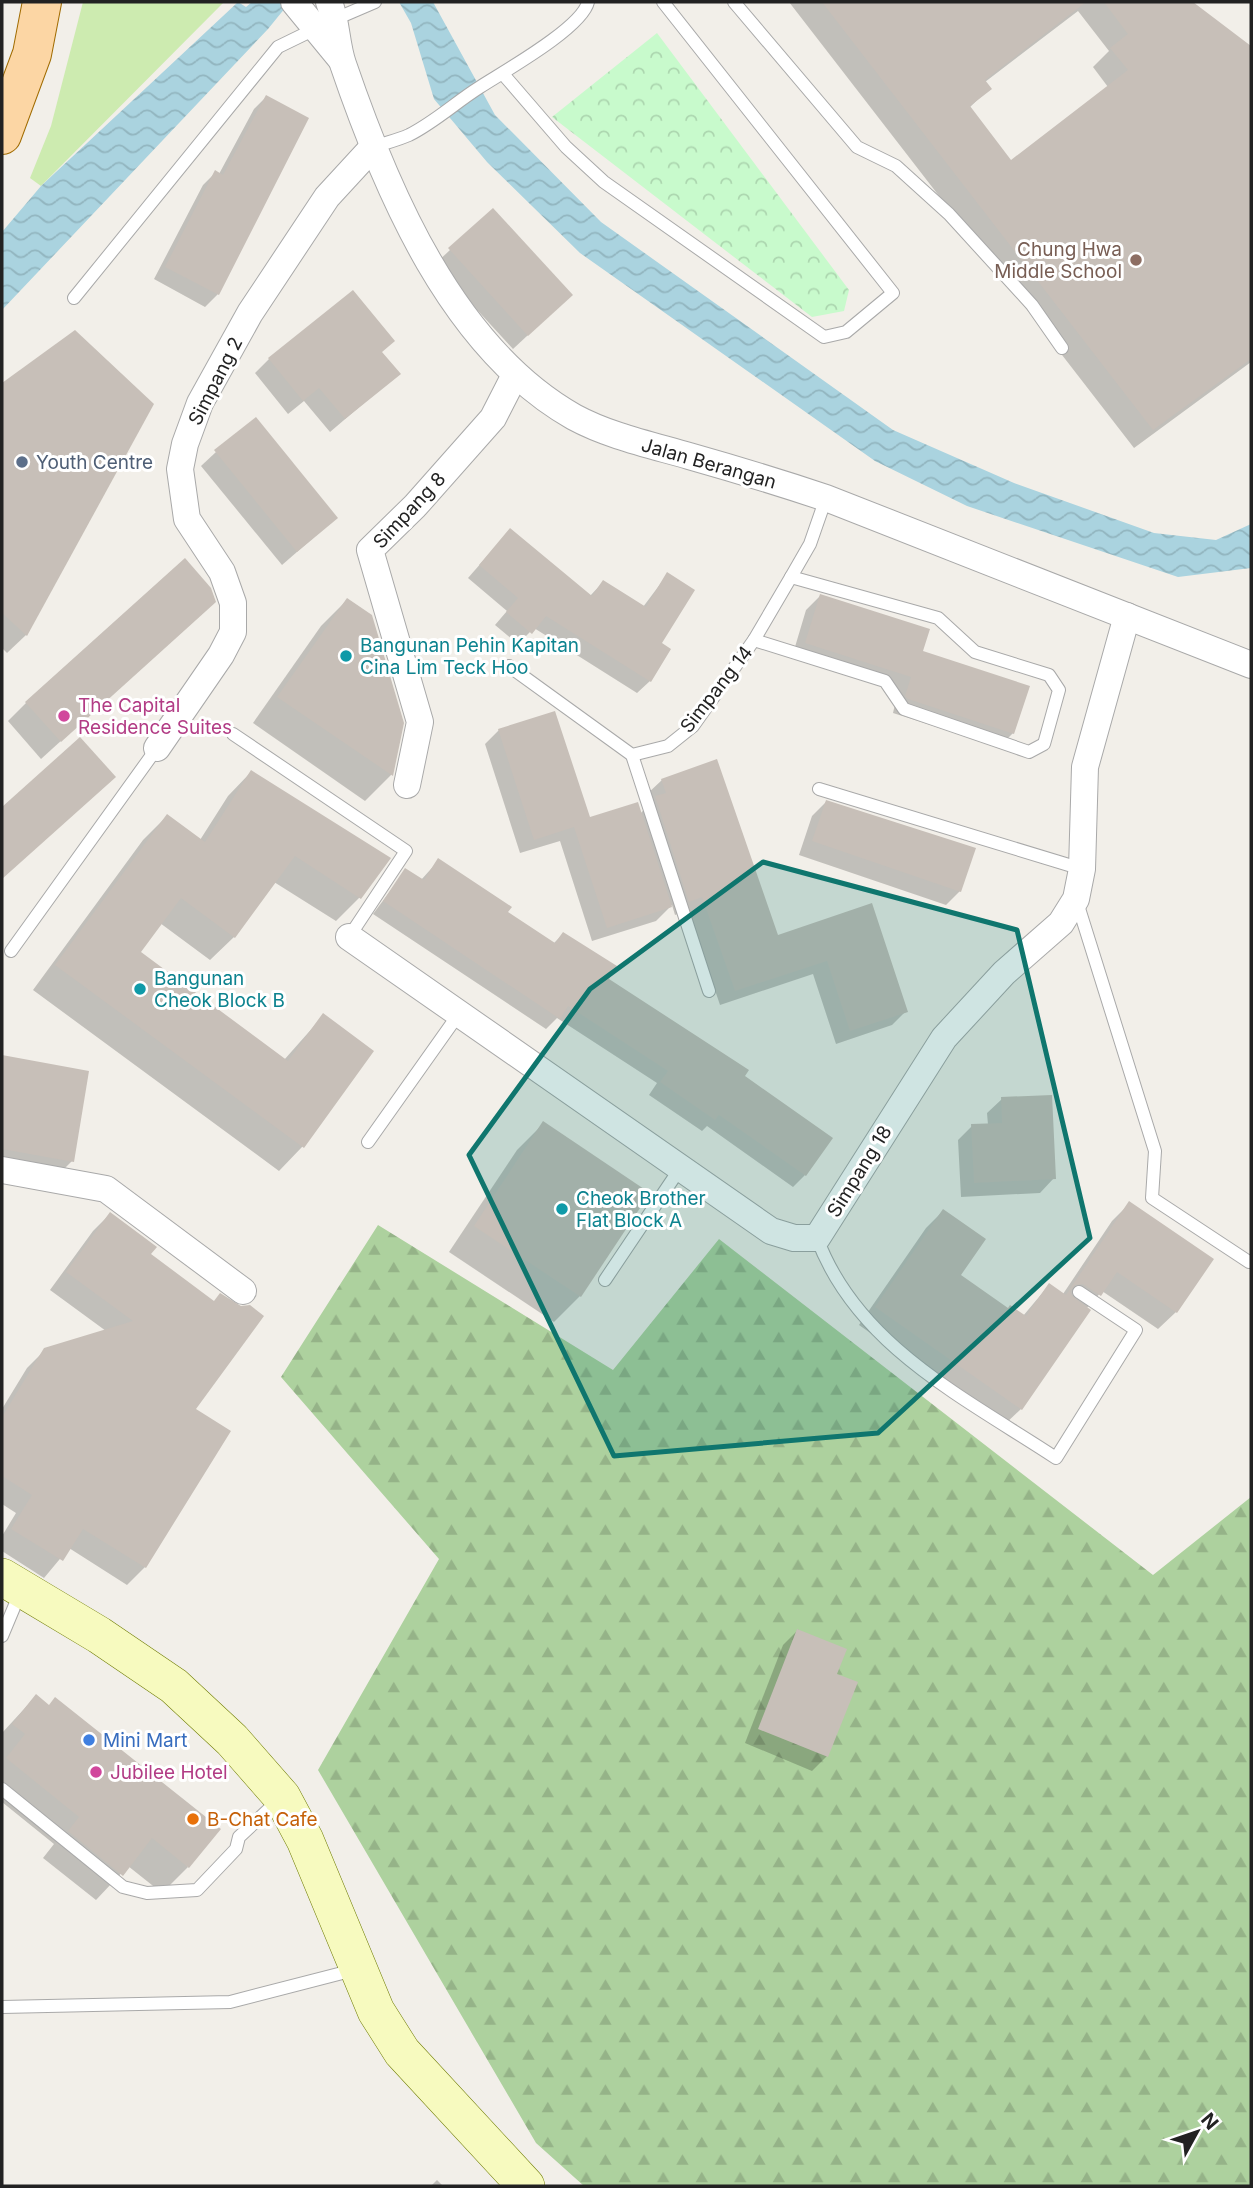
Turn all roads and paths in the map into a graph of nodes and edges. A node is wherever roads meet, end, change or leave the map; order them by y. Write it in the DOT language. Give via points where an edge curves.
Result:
graph roads {
  1 [pos="42,2"];
  2 [pos="374,2"];
  3 [pos="588,2"];
  4 [pos="663,2"];
  5 [pos="734,2"];
  6 [pos="296,4"];
  7 [pos="326,16"];
  8 [pos="503,74"];
  9 [pos="2,135"];
  10 [pos="373,147"];
  11 [pos="74,298"];
  12 [pos="1062,348"];
  13 [pos="515,375"];
  14 [pos="826,498"];
  15 [pos="792,577"];
  16 [pos="1127,616"];
  17 [pos="754,640"];
  18 [pos="1251,665"];
  19 [pos="509,666"];
  20 [pos="233,734"];
  21 [pos="157,748"];
  22 [pos="632,755"];
  23 [pos="407,785"];
  24 [pos="819,789"];
  25 [pos="1082,869"];
  26 [pos="1076,899"];
  27 [pos="349,937"];
  28 [pos="11,951"];
  29 [pos="709,992"];
  30 [pos="458,1015"];
  31 [pos="368,1142"];
  32 [pos="2,1170"];
  33 [pos="679,1170"];
  34 [pos="817,1238"];
  35 [pos="1250,1262"];
  36 [pos="605,1280"];
  37 [pos="243,1291"];
  38 [pos="1079,1292"];
  39 [pos="12,1583"];
  40 [pos="2,1636"];
  41 [pos="2,1789"];
  42 [pos="282,1797"];
  43 [pos="359,1969"];
  44 [pos="2,2007"];
  45 [pos="526,2186"];
  1 -- 9 [label="main road" via="32,54"];
  2 -- 7 [label="lane"];
  3 -- 8 [label="lane" via="578,18"];
  4 -- 8 [label="lane" via="893,293 846,332 824,337 604,182"];
  5 -- 12 [label="lane" via="857,147 896,166 949,214 1032,305"];
  6 -- 7 [label="street, Jalan Berangan"];
  7 -- 10 [label="street, Jalan Berangan"];
  7 -- 11 [label="lane" via="278,47"];
  8 -- 10 [label="lane" via="407,136"];
  10 -- 13 [label="street, Jalan Berangan" via="411,229 440,276 477,333"];
  10 -- 21 [label="street, Simpang 2" via="327,197 250,313 188,433 180,469 187,519 222,572 233,603 233,632"];
  13 -- 14 [label="street, Jalan Berangan" via="574,417 621,436"];
  13 -- 23 [label="street, Simpang 8" via="493,418 370,550 420,722"];
  14 -- 15 [label="lane, Simpang 14"];
  14 -- 16 [label="street, Jalan Berangan"];
  15 -- 17 [label="lane, Simpang 14"];
  15 -- 17 [label="lane" via="939,618 975,652 1049,674 1059,690 1044,744 1029,752 904,709 884,681"];
  16 -- 18 [label="street, Jalan Berangan"];
  16 -- 25 [label="street, Simpang 18" via="1085,767"];
  17 -- 22 [label="lane, Simpang 14" via="692,726 668,746"];
  19 -- 22 [label="lane"];
  20 -- 27 [label="lane" via="406,851"];
  21 -- 28 [label="lane"];
  22 -- 29 [label="lane"];
  24 -- 25 [label="lane"];
  25 -- 26 [label="street, Simpang 18"];
  26 -- 34 [label="street, Simpang 18" via="1061,923 1004,973 944,1038"];
  26 -- 35 [label="lane" via="1155,1150 1152,1198"];
  27 -- 30 [label="street, Simpang 18"];
  30 -- 31 [label="lane"];
  30 -- 33 [label="street, Simpang 18"];
  32 -- 37 [label="street" via="106,1189"];
  33 -- 34 [label="street, Simpang 18" via="771,1231"];
  33 -- 36 [label="lane"];
  34 -- 38 [label="lane" via="840,1287 879,1335 910,1362 1056,1458 1136,1330"];
  39 -- 40 [label="lane"];
  39 -- 42 [label="main road" via="174,1686 232,1740"];
  41 -- 42 [label="lane" via="123,1887 147,1893 197,1890 236,1849 239,1836"];
  42 -- 43 [label="main road"];
  43 -- 44 [label="lane" via="230,2003"];
  43 -- 45 [label="main road" via="376,2011 402,2052"];
}
